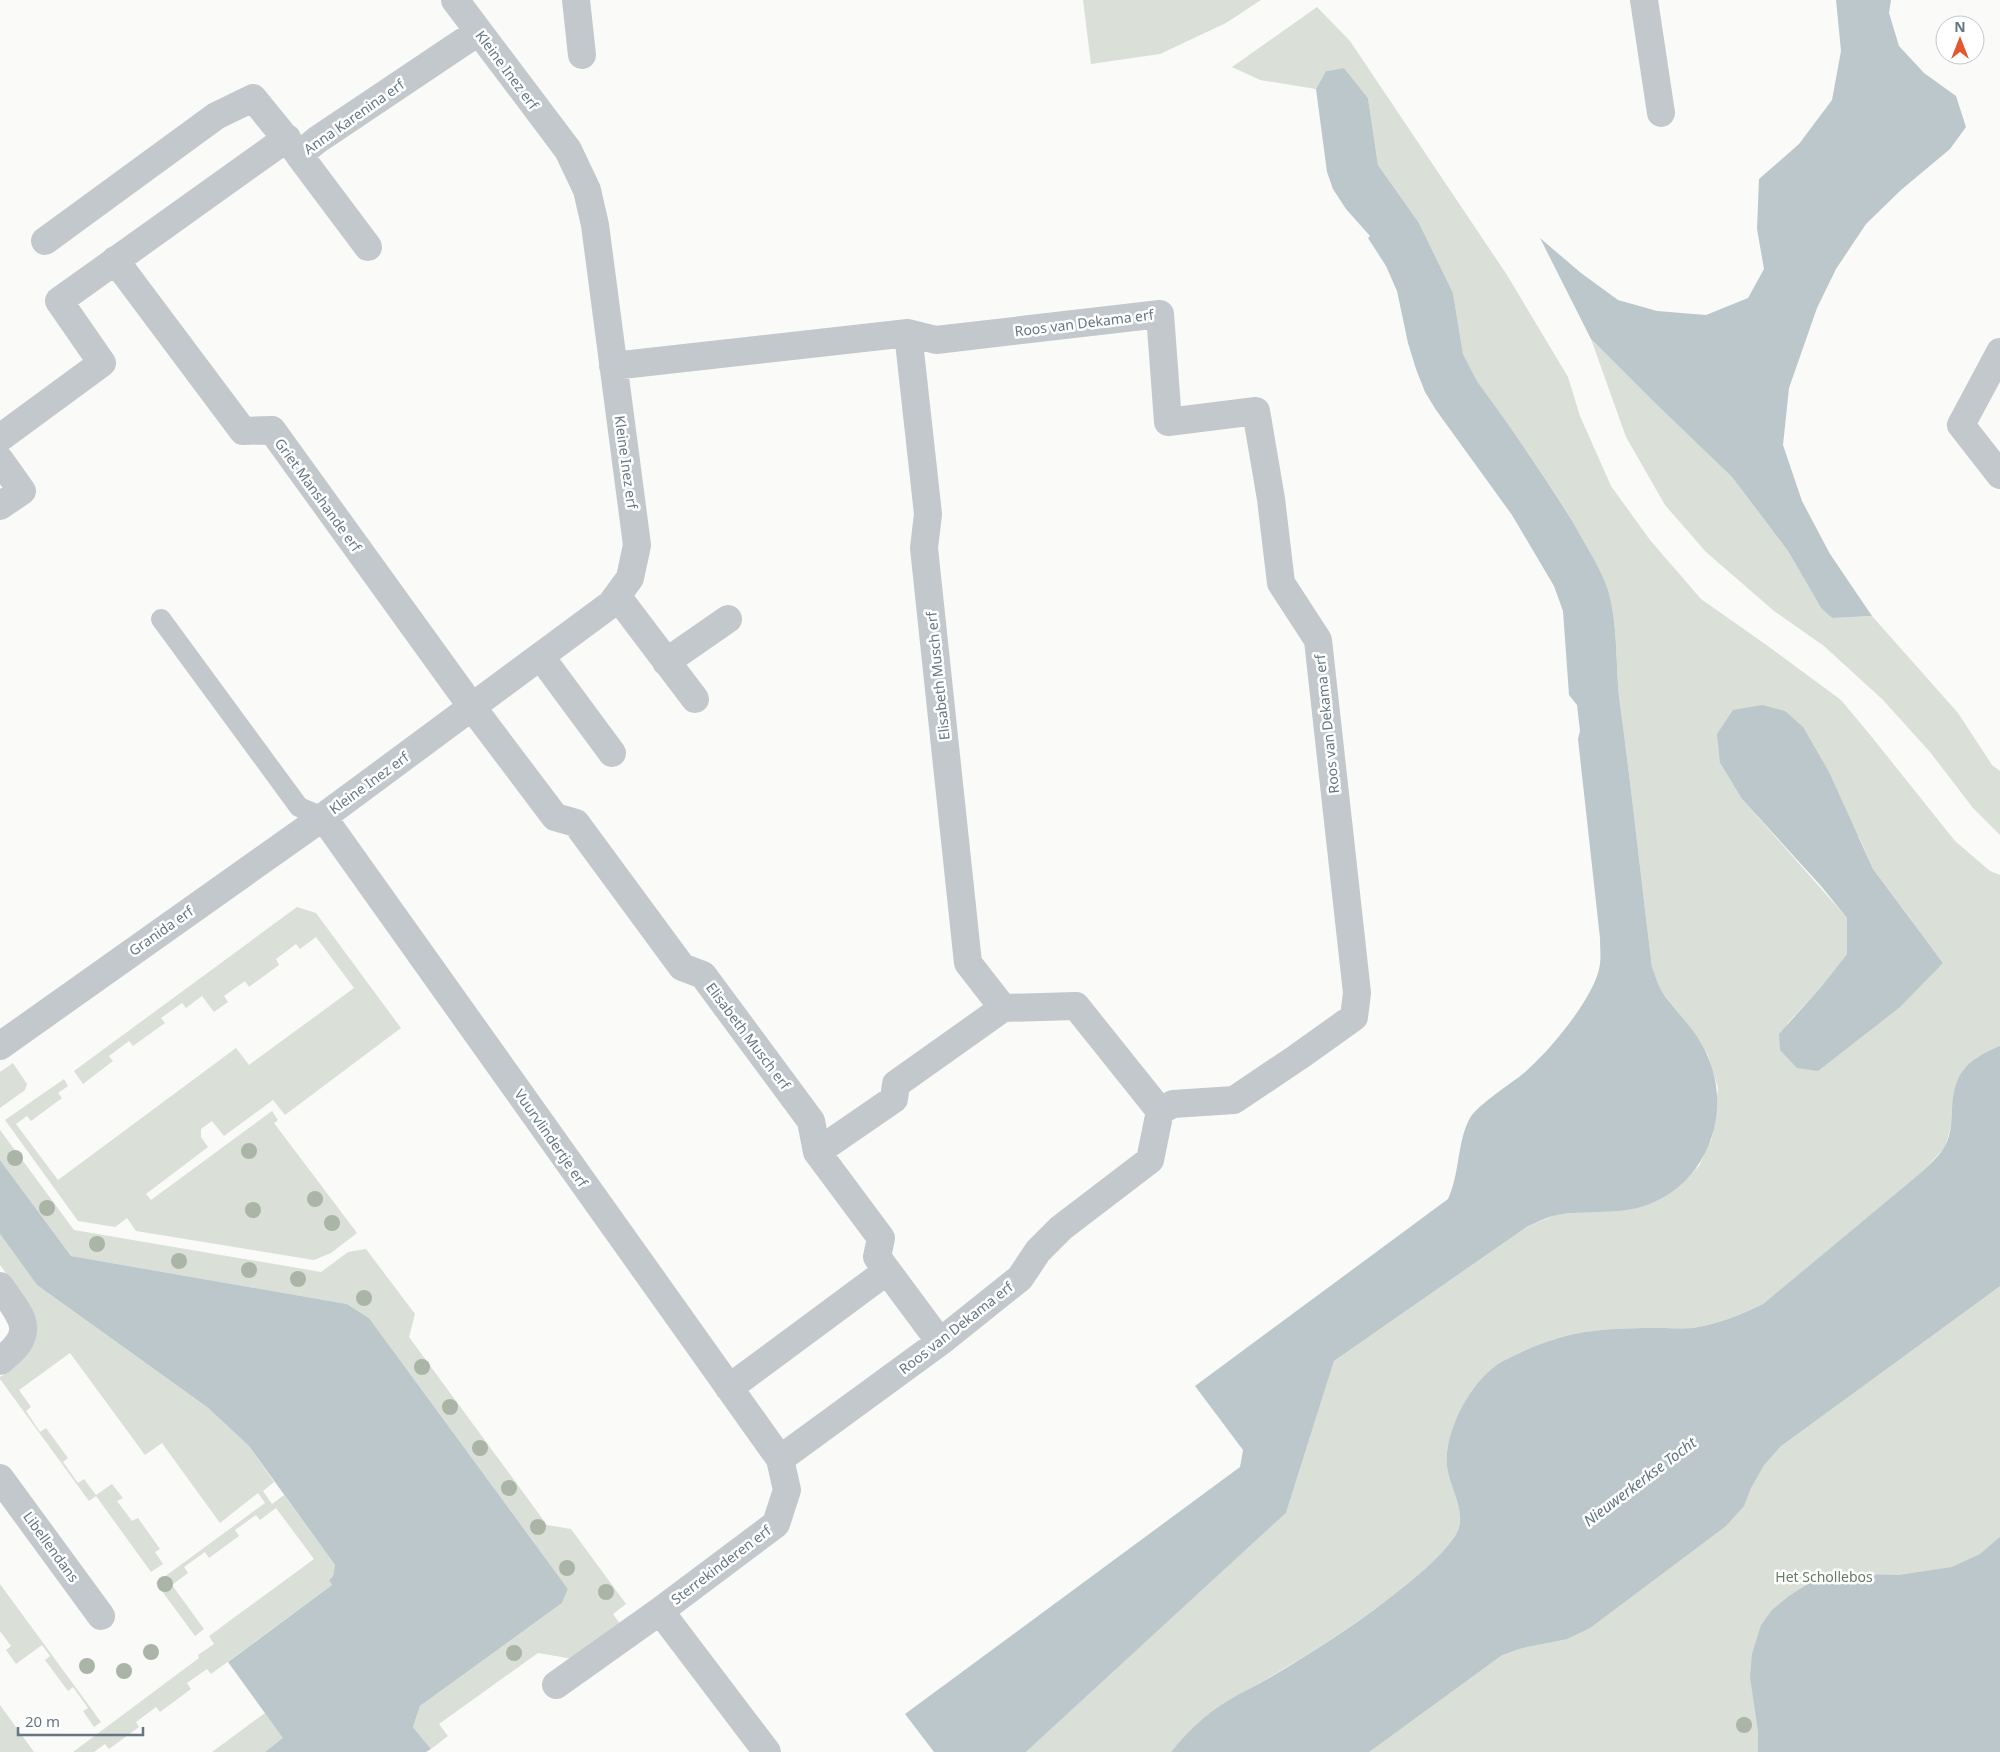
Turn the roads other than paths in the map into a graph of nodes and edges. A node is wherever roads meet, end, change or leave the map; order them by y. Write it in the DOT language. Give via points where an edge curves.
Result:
graph roads {
  1 [pos="455,0"];
  2 [pos="576,0"];
  3 [pos="1644,0"];
  4 [pos="478,32"];
  5 [pos="582,55"];
  6 [pos="1661,114"];
  7 [pos="293,146"];
  8 [pos="45,241"];
  9 [pos="368,247"];
  10 [pos="116,260"];
  11 [pos="908,333"];
  12 [pos="2000,352"];
  13 [pos="613,366"];
  14 [pos="1,442"];
  15 [pos="2000,475"];
  16 [pos="0,506"];
  17 [pos="617,596"];
  18 [pos="161,619"];
  19 [pos="728,619"];
  20 [pos="540,657"];
  21 [pos="666,662"];
  22 [pos="695,699"];
  23 [pos="472,707"];
  24 [pos="612,753"];
  25 [pos="323,816"];
  26 [pos="1003,1008"];
  27 [pos="0,1046"];
  28 [pos="1160,1111"];
  29 [pos="817,1152"];
  30 [pos="887,1271"];
  31 [pos="0,1286"];
  32 [pos="940,1342"];
  33 [pos="0,1361"];
  34 [pos="729,1388"];
  35 [pos="780,1459"];
  36 [pos="0,1478"];
  37 [pos="660,1611"];
  38 [pos="101,1616"];
  39 [pos="556,1685"];
  40 [pos="767,1752"];
  1 -- 4 [label="street, Kleine Inez erf"];
  2 -- 5 [label="street"];
  3 -- 6 [label="street"];
  4 -- 7 [label="street, Anna Karenina erf" via="317,140"];
  4 -- 13 [label="street, Kleine Inez erf" via="568,150 587,190 595,225"];
  7 -- 8 [label="street" via="253,98 216,116"];
  7 -- 9 [label="street, Anna Karenina erf"];
  7 -- 10 [label="street"];
  10 -- 14 [label="street" via="59,301 102,363"];
  10 -- 23 [label="street, Griet Manshande erf" via="243,431 272,430"];
  11 -- 13 [label="street, Roos van Dekama erf"];
  11 -- 26 [label="street, Elisabeth Musch erf" via="928,514 924,548 968,963"];
  11 -- 28 [label="street, Roos van Dekama erf" via="936,340 1160,314 1168,422 1256,411 1281,583 1318,640 1357,993 1354,1017 1234,1100 1173,1104"];
  12 -- 15 [label="street" via="1961,425"];
  13 -- 17 [label="street, Kleine Inez erf" via="637,545 630,578"];
  14 -- 16 [label="street" via="22,491"];
  17 -- 20 [label="street, Kleine Inez erf" via="611,604"];
  17 -- 21 [label="street"];
  18 -- 25 [label="lane" via="299,807"];
  19 -- 21 [label="street"];
  20 -- 23 [label="street, Kleine Inez erf"];
  20 -- 24 [label="street"];
  21 -- 22 [label="street"];
  23 -- 25 [label="street, Kleine Inez erf"];
  23 -- 29 [label="street, Elisabeth Musch erf" via="555,817 576,823 682,967 703,975 811,1121"];
  25 -- 27 [label="street, Granida erf"];
  25 -- 34 [label="street, Vuurvlindertje erf"];
  26 -- 28 [label="street" via="1076,1006"];
  26 -- 29 [label="street" via="896,1084 894,1099"];
  28 -- 32 [label="street, Roos van Dekama erf" via="1150,1160 1061,1228 1038,1251 1020,1278"];
  29 -- 30 [label="street, Elisabeth Musch erf" via="880,1238 877,1257"];
  30 -- 32 [label="street, Elisabeth Musch erf"];
  30 -- 34 [label="street"];
  31 -- 33 [label="street" via="20,1315 24,1328 16,1349"];
  32 -- 35 [label="street, Roos van Dekama erf"];
  34 -- 35 [label="street, Vuurvlindertje erf"];
  35 -- 37 [label="street, Sterrekinderen erf" via="787,1490 776,1524"];
  36 -- 38 [label="street, Libellendans"];
  37 -- 39 [label="street, Sterrekinderen erf"];
  37 -- 40 [label="street, Sterrekinderen erf"];
}
